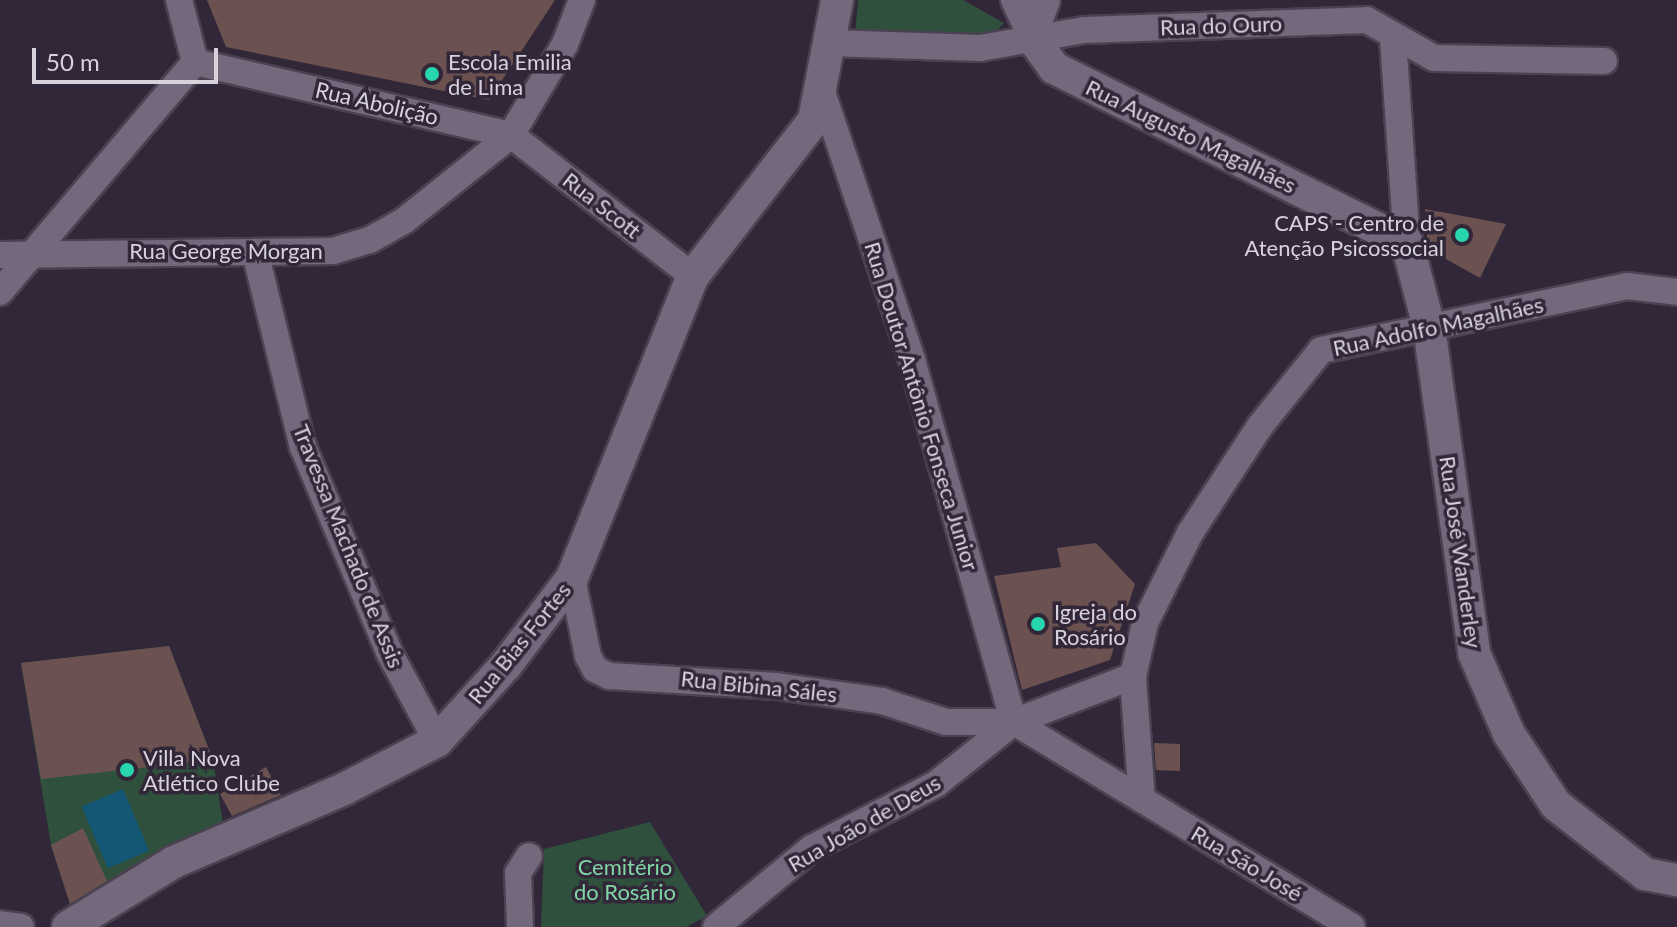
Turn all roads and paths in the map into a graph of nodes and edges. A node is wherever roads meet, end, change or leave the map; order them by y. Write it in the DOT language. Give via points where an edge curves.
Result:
graph roads {
  1 [pos="179,0"];
  2 [pos="582,0"];
  3 [pos="837,0"];
  4 [pos="1014,0"];
  5 [pos="1044,0"];
  6 [pos="1031,36"];
  7 [pos="1393,38"];
  8 [pos="830,43"];
  9 [pos="1604,61"];
  10 [pos="195,62"];
  11 [pos="822,92"];
  12 [pos="511,135"];
  13 [pos="1407,243"];
  14 [pos="255,252"];
  15 [pos="31,253"];
  16 [pos="0,255"];
  17 [pos="693,276"];
  18 [pos="0,292"];
  19 [pos="1677,292"];
  20 [pos="1429,327"];
  21 [pos="572,578"];
  22 [pos="1133,676"];
  23 [pos="1014,722"];
  24 [pos="437,741"];
  25 [pos="1142,800"];
  26 [pos="529,856"];
  27 [pos="1677,880"];
  28 [pos="0,924"];
  29 [pos="21,927"];
  30 [pos="68,927"];
  31 [pos="520,927"];
  32 [pos="716,927"];
  33 [pos="1352,927"];
  1 -- 10 [label="street"];
  2 -- 12 [label="street" via="565,44"];
  3 -- 8 [label="street, Rua Bias Fortes"];
  4 -- 6 [label="street, Rua Augusto Magalhães"];
  5 -- 6 [label="street"];
  6 -- 7 [label="street, Rua do Ouro" via="1367,20"];
  6 -- 8 [label="street, Rua do Ouro" via="980,48"];
  6 -- 13 [label="street, Rua Augusto Magalhães" via="1054,68"];
  7 -- 9 [label="street, Rua do Ouro" via="1434,58"];
  7 -- 13 [label="street"];
  8 -- 11 [label="street, Rua Bias Fortes"];
  10 -- 12 [label="street, Rua Abolição"];
  10 -- 15 [label="street"];
  11 -- 17 [label="street, Rua Bias Fortes" via="814,120"];
  11 -- 23 [label="street, Rua Doutor Antônio Fonseca Junior" via="912,360"];
  12 -- 14 [label="street, Rua George Morgan" via="405,220 370,240 333,251"];
  12 -- 17 [label="street, Rua Scott"];
  13 -- 20 [label="street"];
  14 -- 15 [label="street, Rua George Morgan"];
  14 -- 24 [label="street, Travessa Machado de Assis" via="303,447 389,652"];
  15 -- 16 [label="street, Rua George Morgan"];
  15 -- 18 [label="street"];
  17 -- 21 [label="street, Rua Bias Fortes"];
  19 -- 20 [label="street, Rua Adolfo Magalhães" via="1627,286"];
  20 -- 22 [label="street, Rua Adolfo Magalhães" via="1321,350 1260,426 1190,533 1145,623"];
  20 -- 27 [label="street, Rua José Wanderley" via="1474,653 1509,734 1556,805 1645,874"];
  21 -- 23 [label="street, Rua Bibina Sáles" via="588,656 595,669 609,676 777,686 882,701 946,722"];
  21 -- 24 [label="street, Rua Bias Fortes" via="506,665"];
  22 -- 23 [label="street"];
  22 -- 25 [label="street, Rua Adolfo Magalhães"];
  23 -- 25 [label="street, Rua São José"];
  23 -- 32 [label="street, Rua João de Deus" via="936,784 812,848"];
  24 -- 30 [label="street, Rua Bias Fortes" via="344,789 174,862"];
  25 -- 33 [label="street, Rua São José"];
  26 -- 31 [label="street" via="518,873"];
  28 -- 29 [label="street"];
}
